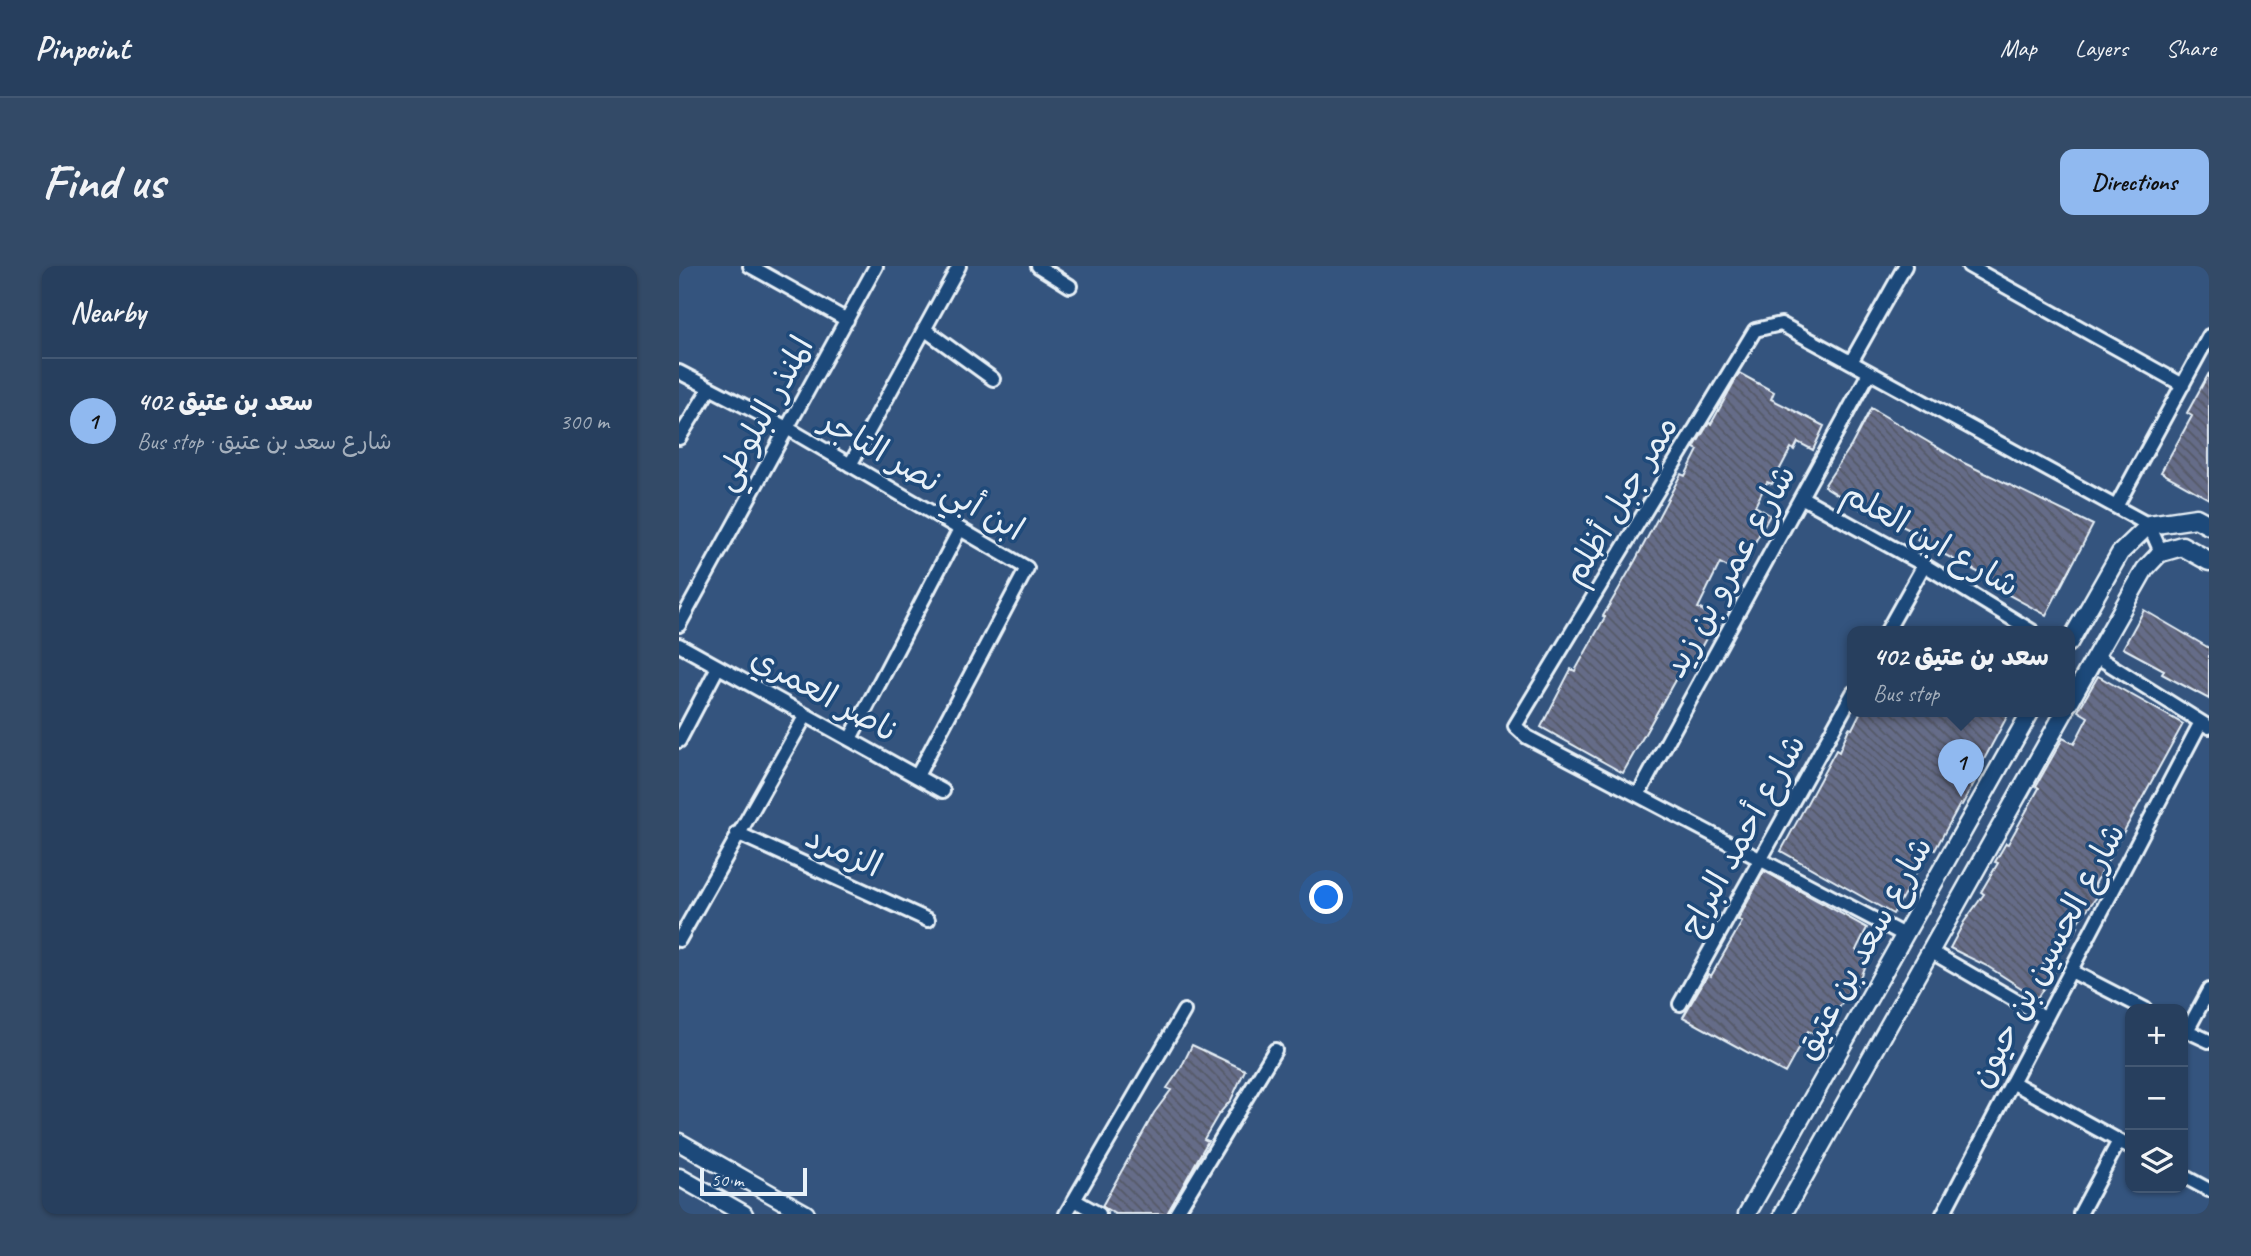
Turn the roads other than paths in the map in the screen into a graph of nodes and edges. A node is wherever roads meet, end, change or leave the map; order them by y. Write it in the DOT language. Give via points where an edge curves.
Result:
graph roads {
  1 [pos="750,266"];
  2 [pos="876,266"];
  3 [pos="959,266"];
  4 [pos="1038,266"];
  5 [pos="1905,266"];
  6 [pos="1969,266"];
  7 [pos="1070,286"];
  8 [pos="847,320"];
  9 [pos="924,329"];
  10 [pos="2208,339"];
  11 [pos="1851,362"];
  12 [pos="679,372"];
  13 [pos="1869,373"];
  14 [pos="993,379"];
  15 [pos="2183,385"];
  16 [pos="710,388"];
  17 [pos="787,428"];
  18 [pos="679,438"];
  19 [pos="850,465"];
  20 [pos="1801,497"];
  21 [pos="2116,507"];
  22 [pos="2149,525"];
  23 [pos="2209,525"];
  24 [pos="960,529"];
  25 [pos="2161,552"];
  26 [pos="2209,561"];
  27 [pos="1924,565"];
  28 [pos="679,625"];
  29 [pos="1890,626"];
  30 [pos="2024,626"];
  31 [pos="2075,634"];
  32 [pos="679,645"];
  33 [pos="2096,656"];
  34 [pos="719,667"];
  35 [pos="2075,694"];
  36 [pos="1847,704"];
  37 [pos="806,715"];
  38 [pos="2028,717"];
  39 [pos="2062,717"];
  40 [pos="2205,724"];
  41 [pos="850,739"];
  42 [pos="679,741"];
  43 [pos="917,776"];
  44 [pos="943,791"];
  45 [pos="1638,796"];
  46 [pos="738,834"];
  47 [pos="1760,859"];
  48 [pos="928,920"];
  49 [pos="1905,935"];
  50 [pos="679,940"];
  51 [pos="1930,951"];
  52 [pos="2071,971"];
  53 [pos="2209,990"];
  54 [pos="1680,1004"];
  55 [pos="2135,1004"];
  56 [pos="1184,1012"];
  57 [pos="2046,1018"];
  58 [pos="2188,1025"];
  59 [pos="2188,1031"];
  60 [pos="2209,1041"];
  61 [pos="1275,1050"];
  62 [pos="2012,1082"];
  63 [pos="679,1142"];
  64 [pos="2125,1144"];
  65 [pos="679,1177"];
  66 [pos="2188,1179"];
  67 [pos="2209,1191"];
  68 [pos="1075,1200"];
  69 [pos="744,1214"];
  70 [pos="806,1214"];
  71 [pos="1066,1214"];
  72 [pos="1099,1214"];
  73 [pos="1176,1214"];
  74 [pos="1747,1214"];
  75 [pos="1783,1214"];
  76 [pos="1943,1214"];
  77 [pos="2080,1214"];
  1 -- 8 [label="street"];
  2 -- 8 [label="street, المنذر البلوطي"];
  3 -- 9 [label="street"];
  4 -- 7 [label="street"];
  5 -- 11 [label="street"];
  6 -- 15 [label="street"];
  8 -- 17 [label="street, المنذر البلوطي"];
  9 -- 14 [label="street"];
  9 -- 19 [label="street"];
  10 -- 15 [label="street"];
  11 -- 13 [label="street, ممر جبل أظلم"];
  11 -- 45 [label="street, ممر جبل أظلم" via="1781,324 1755,330 1515,726 1527,737"];
  12 -- 16 [label="street, ابن أبي نصر التاجر"];
  13 -- 20 [label="street, شارع عمرو بن زيد"];
  13 -- 21 [label="street, ممر جبل أظلم"];
  15 -- 21 [label="street"];
  16 -- 17 [label="street, ابن أبي نصر التاجر"];
  16 -- 18 [label="street"];
  17 -- 19 [label="street, ابن أبي نصر التاجر"];
  17 -- 28 [label="street, المنذر البلوطي"];
  19 -- 24 [label="street, ابن أبي نصر التاجر"];
  20 -- 27 [label="street, شارع ابن العلم"];
  20 -- 45 [label="street, شارع عمرو بن زيد"];
  21 -- 22 [label="street, ممر جبل أظلم"];
  22 -- 23 [label="main road" via="2196,518"];
  22 -- 25 [label="street"];
  22 -- 31 [label="street" via="2120,553"];
  24 -- 41 [label="street"];
  24 -- 43 [label="street, ابن أبي نصر التاجر" via="1027,568"];
  25 -- 26 [label="main road" via="2182,546"];
  25 -- 33 [label="street" via="2145,569"];
  27 -- 29 [label="street"];
  27 -- 30 [label="street, شارع ابن العلم"];
  32 -- 34 [label="street, ناصر العمري"];
  33 -- 35 [label="street"];
  33 -- 40 [label="street"];
  34 -- 37 [label="street, ناصر العمري"];
  34 -- 42 [label="street"];
  36 -- 47 [label="street, شارع أحمد البراج"];
  37 -- 41 [label="street, ناصر العمري"];
  37 -- 46 [label="street"];
  38 -- 49 [label="street, شارع سعد بن عتيق"];
  39 -- 51 [label="street, شارع سعد بن عتيق"];
  40 -- 52 [label="street, شارع الحسين بن حيون"];
  41 -- 43 [label="street, ناصر العمري"];
  43 -- 44 [label="street, ناصر العمري"];
  45 -- 47 [label="street, ممر جبل أظلم"];
  46 -- 48 [label="street, الزمرد"];
  46 -- 50 [label="street"];
  47 -- 49 [label="street, ممر جبل أظلم"];
  47 -- 54 [label="street, شارع أحمد البراج"];
  49 -- 74 [label="street, شارع سعد بن عتيق"];
  51 -- 57 [label="street"];
  51 -- 75 [label="street, شارع سعد بن عتيق"];
  52 -- 55 [label="street"];
  52 -- 57 [label="street, شارع الحسين بن حيون"];
  53 -- 58 [label="street"];
  56 -- 68 [label="street"];
  57 -- 62 [label="street, شارع الحسين بن حيون"];
  59 -- 60 [label="street"];
  61 -- 73 [label="street"];
  62 -- 64 [label="street"];
  62 -- 76 [label="street, شارع الحسين بن حيون"];
  63 -- 70 [label="street"];
  64 -- 77 [label="street"];
  65 -- 69 [label="street"];
  66 -- 67 [label="street"];
  68 -- 71 [label="street"];
  68 -- 72 [label="street"];
}
